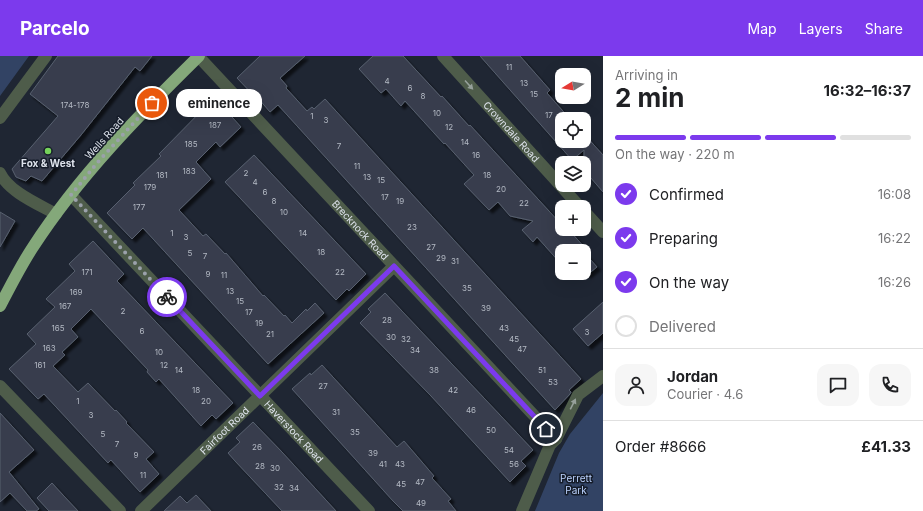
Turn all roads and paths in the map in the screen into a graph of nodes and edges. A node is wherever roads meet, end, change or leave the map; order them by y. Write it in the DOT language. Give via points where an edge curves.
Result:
graph roads {
  1 [pos="46,56"];
  2 [pos="198,56"];
  3 [pos="443,56"];
  4 [pos="0,118"];
  5 [pos="0,173"];
  6 [pos="71,195"];
  7 [pos="574,200"];
  8 [pos="56,214"];
  9 [pos="591,219"];
  10 [pos="603,232"];
  11 [pos="394,266"];
  12 [pos="0,306"];
  13 [pos="603,376"];
  14 [pos="0,386"];
  15 [pos="260,396"];
  16 [pos="556,439"];
  17 [pos="120,511"];
  18 [pos="141,511"];
  19 [pos="369,511"];
  20 [pos="522,511"];
  1 -- 4 [label="street"];
  2 -- 6 [label="highway, Wells Road" via="122,135"];
  2 -- 11 [label="street, Brecknock Road"];
  3 -- 7 [label="street, Crowndale Road, one-way"];
  5 -- 8 [label="street" via="19,194"];
  6 -- 8 [label="highway, Wells Road"];
  6 -- 15 [label="street, Haverstock Road"];
  8 -- 12 [label="highway, Wells Road" via="32,249"];
  9 -- 10 [label="street"];
  11 -- 15 [label="street, Fairfoot Road"];
  11 -- 16 [label="street, Brecknock Road"];
  16 -- 13 [label="street, one-way" via="578,394"];
  14 -- 17 [label="street"];
  15 -- 18 [label="street, Fairfoot Road"];
  15 -- 19 [label="street, Haverstock Road"];
  16 -- 20 [label="street" via="550,445"];
}
